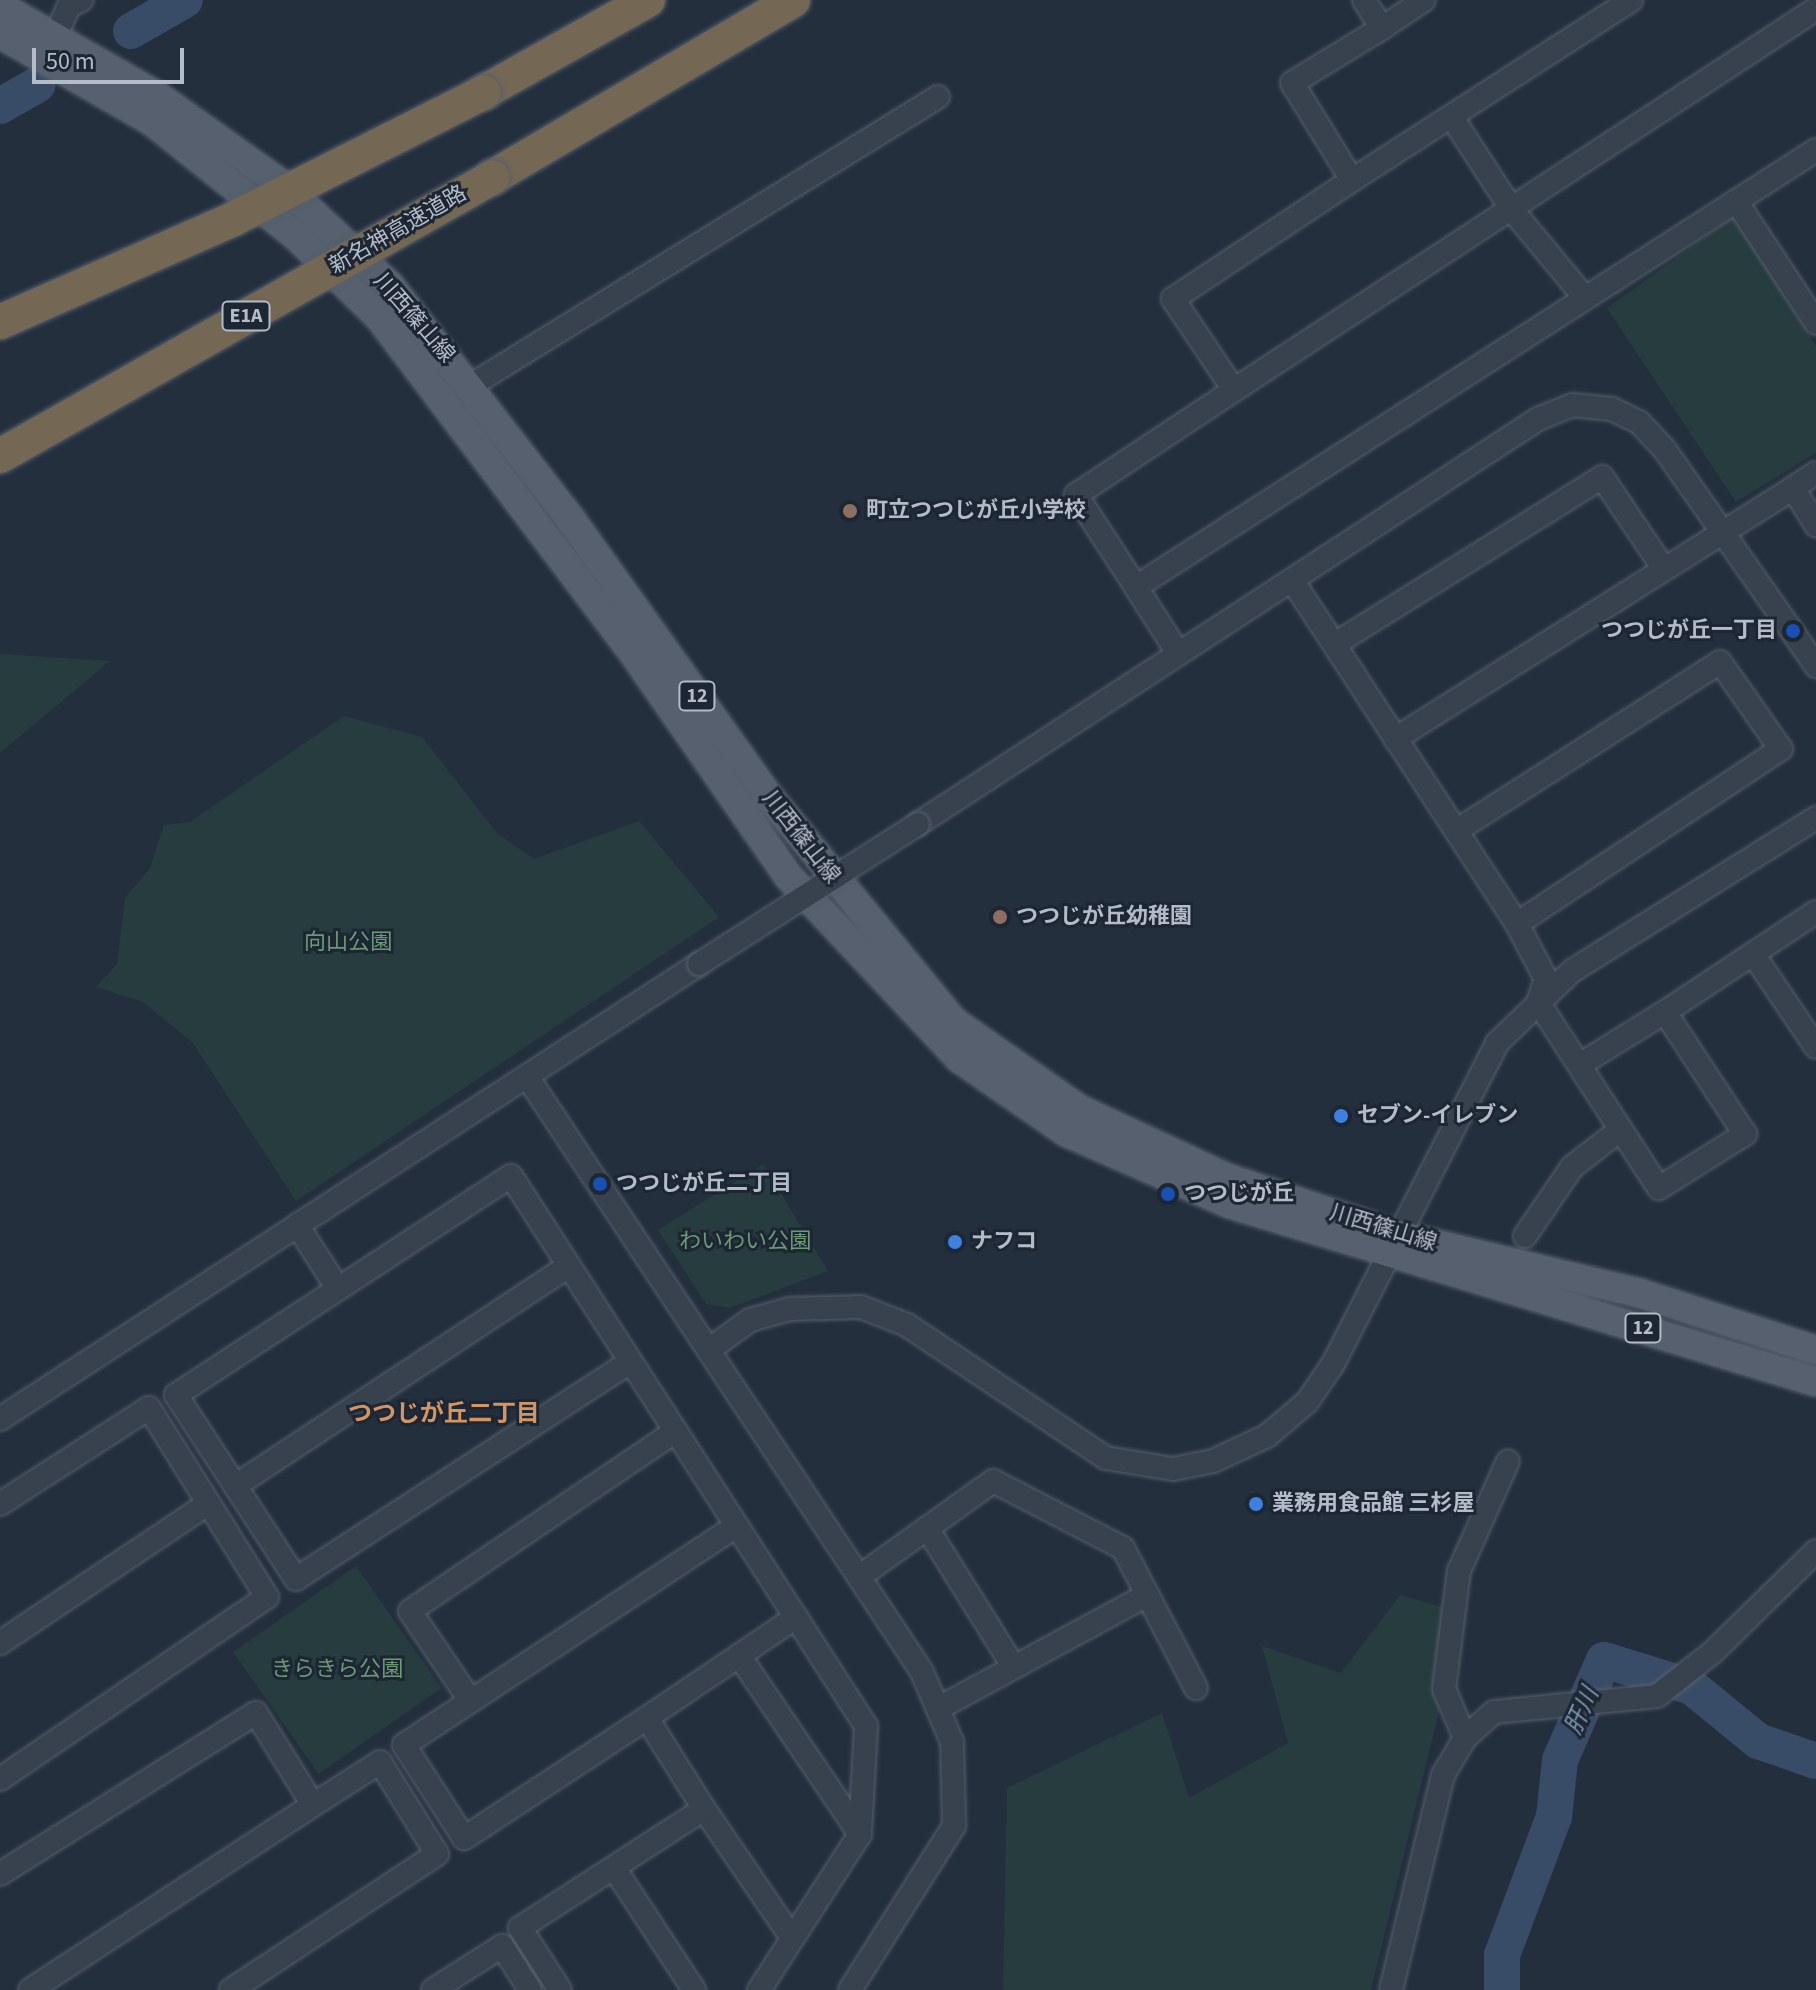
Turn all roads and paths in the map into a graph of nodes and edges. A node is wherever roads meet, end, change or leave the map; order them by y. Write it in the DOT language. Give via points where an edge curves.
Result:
graph roads {
  1 [pos="82,0"];
  2 [pos="648,0"];
  3 [pos="793,0"];
  4 [pos="1364,0"];
  5 [pos="1424,0"];
  6 [pos="1631,0"];
  7 [pos="0,6"];
  8 [pos="1816,9"];
  9 [pos="1382,28"];
  10 [pos="0,34"];
  11 [pos="56,35"];
  12 [pos="938,97"];
  13 [pos="1453,119"];
  14 [pos="1816,150"];
  15 [pos="1352,180"];
  16 [pos="1736,201"];
  17 [pos="1512,210"];
  18 [pos="1585,298"];
  19 [pos="0,322"];
  20 [pos="1816,323"];
  21 [pos="470,386"];
  22 [pos="1234,390"];
  23 [pos="0,456"];
  24 [pos="1816,473"];
  25 [pos="1793,488"];
  26 [pos="1816,525"];
  27 [pos="1727,530"];
  28 [pos="1664,569"];
  29 [pos="1292,580"];
  30 [pos="1136,587"];
  31 [pos="1335,644"];
  32 [pos="1178,653"];
  33 [pos="1816,666"];
  34 [pos="1395,739"];
  35 [pos="1816,818"];
  36 [pos="1456,831"];
  37 [pos="1816,912"];
  38 [pos="1517,924"];
  39 [pos="1753,954"];
  40 [pos="1538,1002"];
  41 [pos="1665,1012"];
  42 [pos="1816,1047"];
  43 [pos="1581,1064"];
  44 [pos="528,1078"];
  45 [pos="1620,1130"];
  46 [pos="297,1225"];
  47 [pos="1525,1236"];
  48 [pos="1391,1245"];
  49 [pos="569,1266"];
  50 [pos="1474,1266"];
  51 [pos="337,1287"];
  52 [pos="710,1349"];
  53 [pos="1816,1350"];
  54 [pos="630,1362"];
  55 [pos="1816,1382"];
  56 [pos="0,1419"];
  57 [pos="674,1432"];
  58 [pos="1508,1461"];
  59 [pos="235,1486"];
  60 [pos="0,1504"];
  61 [pos="208,1504"];
  62 [pos="735,1527"];
  63 [pos="927,1528"];
  64 [pos="1816,1551"];
  65 [pos="859,1577"];
  66 [pos="1147,1595"];
  67 [pos="796,1617"];
  68 [pos="0,1643"];
  69 [pos="740,1657"];
  70 [pos="1014,1667"];
  71 [pos="1196,1688"];
  72 [pos="470,1700"];
  73 [pos="939,1708"];
  74 [pos="647,1718"];
  75 [pos="1465,1738"];
  76 [pos="0,1779"];
  77 [pos="313,1805"];
  78 [pos="704,1809"];
  79 [pos="860,1834"];
  80 [pos="614,1868"];
  81 [pos="0,1874"];
  82 [pos="792,1938"];
  83 [pos="30,1990"];
  84 [pos="231,1990"];
  85 [pos="433,1990"];
  86 [pos="530,1990"];
  87 [pos="560,1990"];
  88 [pos="694,1990"];
  89 [pos="759,1990"];
  90 [pos="850,1990"];
  91 [pos="1391,1990"];
  1 -- 11 [label="street" via="69,6"];
  2 -- 19 [label="highway, bridge" via="484,92 233,219"];
  3 -- 23 [label="highway, 新名神高速道路 / E1A, bridge"];
  4 -- 9 [label="street"];
  5 -- 9 [label="street"];
  6 -- 13 [label="street"];
  7 -- 11 [label="main road, 川西篠山線 / 12"];
  8 -- 17 [label="street"];
  9 -- 15 [label="street" via="1292,83"];
  10 -- 48 [label="main road, 川西篠山線 / 12" via="153,122 296,236 379,317 638,660 788,876 960,1059 1066,1132 1163,1178"];
  11 -- 21 [label="main road, 川西篠山線 / 12" via="283,185 390,286"];
  12 -- 21 [label="street"];
  13 -- 15 [label="street"];
  13 -- 17 [label="street"];
  14 -- 16 [label="street"];
  15 -- 22 [label="street" via="1173,299"];
  16 -- 18 [label="street"];
  16 -- 20 [label="street"];
  17 -- 18 [label="street"];
  17 -- 22 [label="street"];
  18 -- 30 [label="street"];
  21 -- 48 [label="main road, 川西篠山線 / 12" via="770,798 953,1021 1079,1109 1227,1178"];
  22 -- 30 [label="street" via="1076,495"];
  24 -- 25 [label="street"];
  25 -- 26 [label="street"];
  25 -- 27 [label="street"];
  27 -- 28 [label="street"];
  27 -- 29 [label="street" via="1639,422 1612,409 1572,405 1538,419"];
  27 -- 33 [label="street"];
  28 -- 31 [label="street" via="1602,477"];
  28 -- 34 [label="street"];
  29 -- 31 [label="street"];
  29 -- 32 [label="street"];
  30 -- 32 [label="street"];
  31 -- 34 [label="street"];
  32 -- 44 [label="street, bridge"];
  34 -- 36 [label="street"];
  35 -- 40 [label="street" via="1572,971"];
  36 -- 38 [label="street"];
  36 -- 38 [label="street" via="1720,662 1781,749"];
  37 -- 39 [label="street"];
  38 -- 40 [label="street" via="1546,979"];
  39 -- 41 [label="street"];
  39 -- 42 [label="street"];
  40 -- 43 [label="street"];
  40 -- 48 [label="street" via="1497,1043"];
  41 -- 43 [label="street"];
  41 -- 45 [label="street" via="1745,1134 1659,1188"];
  43 -- 45 [label="street"];
  44 -- 46 [label="street"];
  44 -- 52 [label="street"];
  45 -- 47 [label="street" via="1572,1167"];
  46 -- 51 [label="street"];
  46 -- 56 [label="street"];
  48 -- 50 [label="main road, 川西篠山線 / 12"];
  48 -- 52 [label="street" via="1307,1402 1267,1436 1213,1461 1173,1469 1134,1467 1078,1445 907,1325 861,1307 750,1320"];
  49 -- 51 [label="street" via="511,1176"];
  49 -- 54 [label="street"];
  49 -- 59 [label="street"];
  50 -- 53 [label="main road, 川西篠山線 / 12" via="1639,1293"];
  50 -- 55 [label="main road, 川西篠山線 / 12"];
  51 -- 59 [label="street" via="176,1395"];
  52 -- 65 [label="street"];
  54 -- 57 [label="street"];
  54 -- 59 [label="street" via="296,1579"];
  57 -- 62 [label="street"];
  57 -- 72 [label="street" via="410,1611"];
  58 -- 75 [label="street" via="1459,1571 1444,1689"];
  60 -- 61 [label="street" via="149,1408"];
  61 -- 68 [label="street"];
  61 -- 76 [label="street" via="267,1597"];
  62 -- 67 [label="street"];
  62 -- 72 [label="street"];
  63 -- 65 [label="street"];
  63 -- 66 [label="street" via="993,1481 1123,1548"];
  63 -- 70 [label="street"];
  64 -- 75 [label="street" via="1713,1652 1657,1696 1494,1712"];
  65 -- 73 [label="street"];
  66 -- 70 [label="street"];
  66 -- 71 [label="street"];
  67 -- 69 [label="street"];
  67 -- 79 [label="street" via="866,1726"];
  69 -- 74 [label="street"];
  69 -- 79 [label="street"];
  70 -- 73 [label="street"];
  72 -- 74 [label="street" via="404,1745 464,1838"];
  73 -- 90 [label="street" via="952,1742 954,1826"];
  74 -- 78 [label="street"];
  75 -- 91 [label="street" via="1443,1775"];
  77 -- 81 [label="street" via="256,1713"];
  77 -- 83 [label="street"];
  77 -- 84 [label="street" via="380,1762 437,1854"];
  78 -- 80 [label="street"];
  78 -- 82 [label="street"];
  79 -- 82 [label="street"];
  80 -- 87 [label="street" via="520,1928"];
  80 -- 88 [label="street"];
  82 -- 89 [label="street"];
  85 -- 86 [label="street" via="502,1946"];
}
